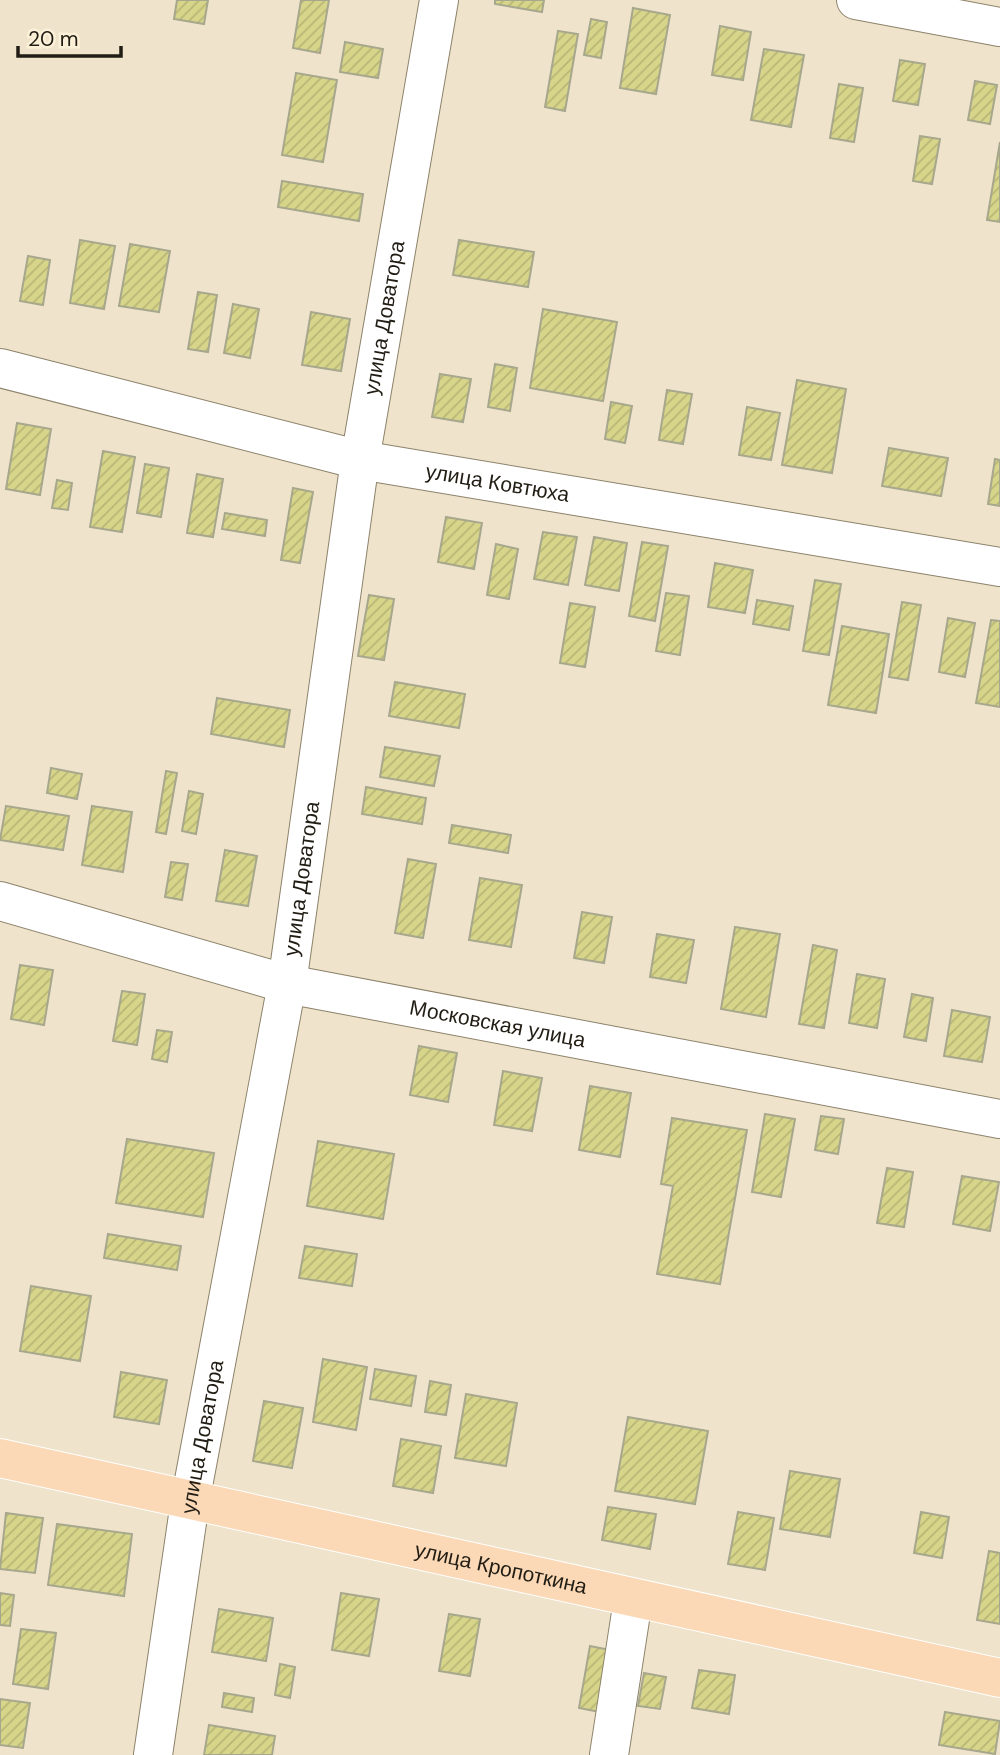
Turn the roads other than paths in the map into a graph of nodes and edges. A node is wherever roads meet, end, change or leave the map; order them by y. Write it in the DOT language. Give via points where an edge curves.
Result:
graph roads {
  1 [pos="439,0"];
  2 [pos="856,0"];
  3 [pos="1000,27"];
  4 [pos="0,368"];
  5 [pos="360,460"];
  6 [pos="1000,567"];
  7 [pos="0,901"];
  8 [pos="286,984"];
  9 [pos="1000,1119"];
  10 [pos="0,1458"];
  11 [pos="190,1502"];
  12 [pos="633,1600"];
  13 [pos="1000,1678"];
  14 [pos="153,1755"];
  15 [pos="609,1755"];
  1 -- 5 [label="street, улица Доватора"];
  2 -- 3 [label="street"];
  4 -- 5 [label="street, улица Ковтюха"];
  5 -- 6 [label="street, улица Ковтюха"];
  5 -- 8 [label="street, улица Доватора"];
  7 -- 8 [label="street, Московская улица"];
  8 -- 9 [label="street, Московская улица"];
  8 -- 11 [label="street, улица Доватора"];
  10 -- 11 [label="main road, улица Кропоткина"];
  11 -- 12 [label="main road, улица Кропоткина"];
  11 -- 14 [label="street, улица Доватора"];
  12 -- 13 [label="main road, улица Кропоткина"];
  12 -- 15 [label="street"];
}
